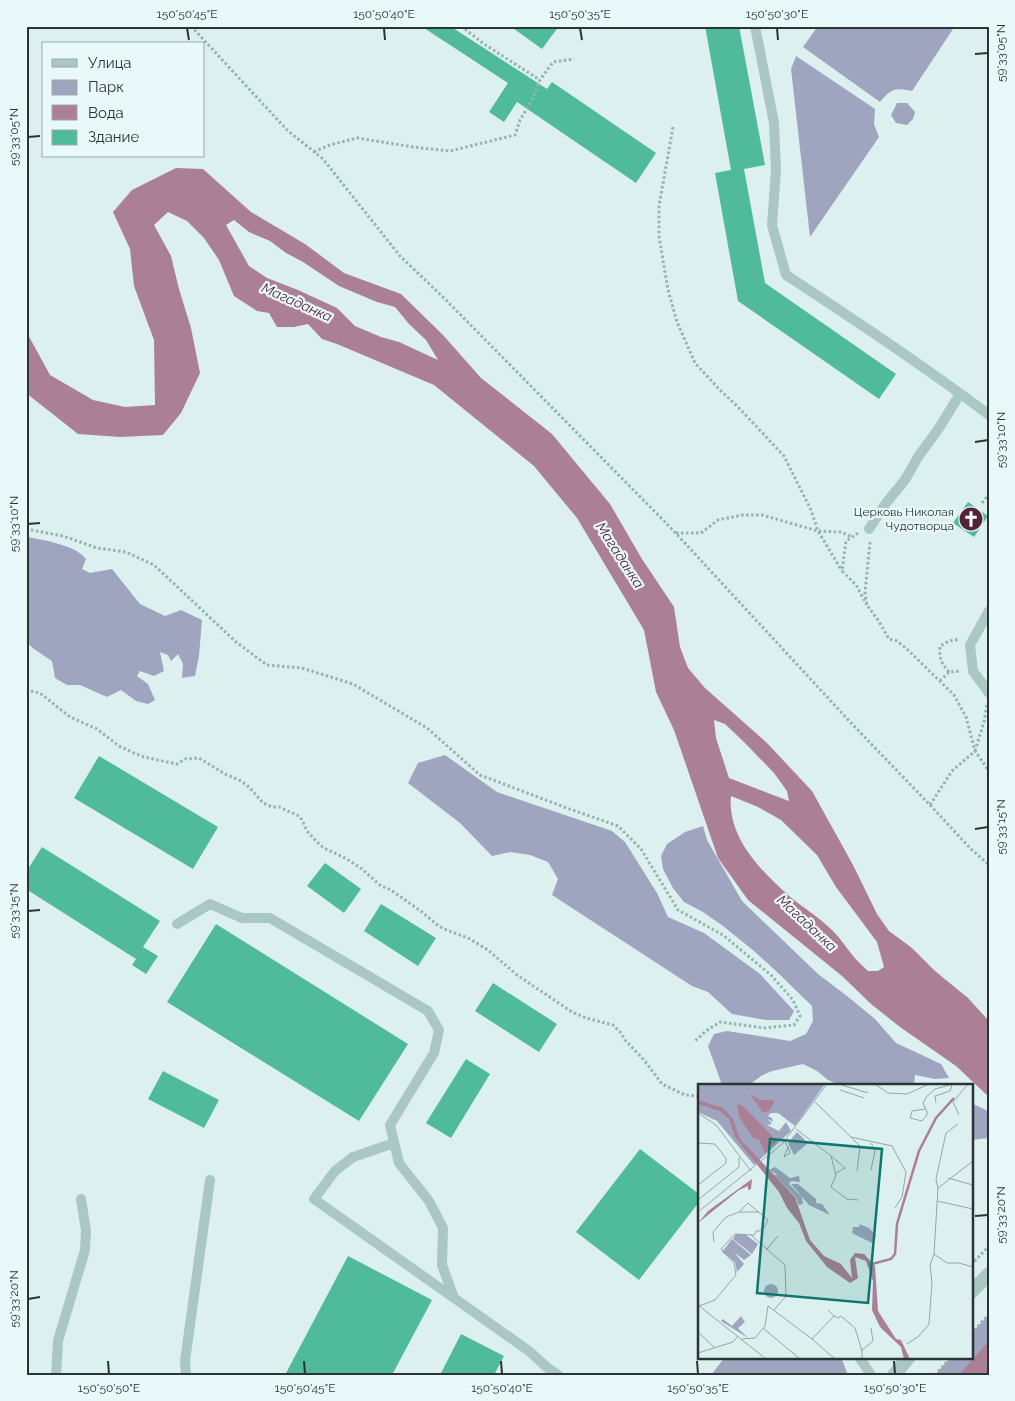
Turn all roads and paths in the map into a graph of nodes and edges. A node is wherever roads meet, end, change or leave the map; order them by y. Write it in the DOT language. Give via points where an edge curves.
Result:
graph roads {
  1 [pos="191,26"];
  2 [pos="461,26"];
  3 [pos="755,26"];
  4 [pos="574,59"];
  5 [pos="540,80"];
  6 [pos="673,128"];
  7 [pos="314,152"];
  8 [pos="960,394"];
  9 [pos="989,415"];
  10 [pos="989,494"];
  11 [pos="982,502"];
  12 [pos="26,529"];
  13 [pos="818,531"];
  14 [pos="864,531"];
  15 [pos="676,533"];
  16 [pos="852,537"];
  17 [pos="870,540"];
  18 [pos="842,571"];
  19 [pos="867,605"];
  20 [pos="989,612"];
  21 [pos="970,645"];
  22 [pos="974,671"];
  23 [pos="949,672"];
  24 [pos="940,681"];
  25 [pos="26,690"];
  26 [pos="988,692"];
  27 [pos="975,752"];
  28 [pos="989,771"];
  29 [pos="930,805"];
  30 [pos="989,865"];
  31 [pos="177,924"];
  32 [pos="694,1042"];
  33 [pos="698,1096"];
  34 [pos="394,1143"];
  35 [pos="210,1180"];
  36 [pos="81,1199"];
  37 [pos="989,1246"];
  38 [pos="972,1264"];
  39 [pos="989,1274"];
  40 [pos="972,1291"];
  41 [pos="454,1298"];
  42 [pos="989,1314"];
  43 [pos="972,1333"];
  44 [pos="859,1358"];
  45 [pos="908,1358"];
  46 [pos="950,1358"];
  47 [pos="56,1375"];
  48 [pos="186,1375"];
  49 [pos="558,1375"];
  50 [pos="871,1375"];
  51 [pos="894,1375"];
  52 [pos="935,1375"];
  1 -- 7 [label="path" via="287,130"];
  2 -- 5 [label="path"];
  3 -- 8 [label="lane" via="774,123 776,170 772,225 786,275"];
  4 -- 5 [label="path" via="553,62"];
  5 -- 7 [label="path" via="515,135 450,150 357,138"];
  6 -- 13 [label="path" via="659,206 659,236 677,322 695,363 784,456"];
  7 -- 15 [label="path" via="400,256"];
  8 -- 9 [label="lane"];
  8 -- 14 [label="lane" via="905,480"];
  10 -- 11 [label="path"];
  12 -- 32 [label="path" via="64,536 97,548 126,552 154,565 236,642 267,665 302,668 353,684 427,728 480,775 618,826 641,849 678,910 723,935 771,975 793,1000 800,1016 794,1025 765,1028 720,1022"];
  13 -- 15 [label="path" via="762,515 742,515 718,520 701,533"];
  13 -- 16 [label="path" via="841,532"];
  13 -- 18 [label="path"];
  14 -- 16 [label="path"];
  15 -- 29 [label="path"];
  16 -- 18 [label="path" via="846,541"];
  17 -- 19 [label="path" via="865,593"];
  18 -- 19 [label="path" via="856,585"];
  19 -- 24 [label="path" via="889,639 907,649"];
  20 -- 21 [label="lane"];
  21 -- 22 [label="lane"];
  21 -- 23 [label="path" via="962,639 940,646 941,663"];
  22 -- 23 [label="path"];
  22 -- 26 [label="lane"];
  23 -- 24 [label="path"];
  24 -- 27 [label="path" via="954,695 966,718"];
  25 -- 33 [label="path" via="40,693 70,717 97,729 134,753 176,764 199,758 241,781 263,803 299,816 324,848 347,859 444,929 488,950 517,975 572,1012 613,1025 662,1084"];
  26 -- 27 [label="path"];
  27 -- 28 [label="path"];
  27 -- 29 [label="path" via="952,771"];
  29 -- 30 [label="path"];
  31 -- 34 [label="lane" via="210,904 242,918 270,918 428,1011 439,1030 434,1053 390,1124"];
  34 -- 41 [label="lane" via="399,1163 429,1201 443,1228 442,1265"];
  34 -- 41 [label="lane" via="353,1157 335,1171 314,1200"];
  35 -- 48 [label="lane" via="185,1361"];
  36 -- 47 [label="lane" via="85,1250 58,1341"];
  37 -- 38 [label="path"];
  39 -- 40 [label="street"];
  41 -- 49 [label="lane"];
  42 -- 43 [label="path"];
  44 -- 50 [label="lane"];
  45 -- 51 [label="street"];
  46 -- 52 [label="path"];
}
